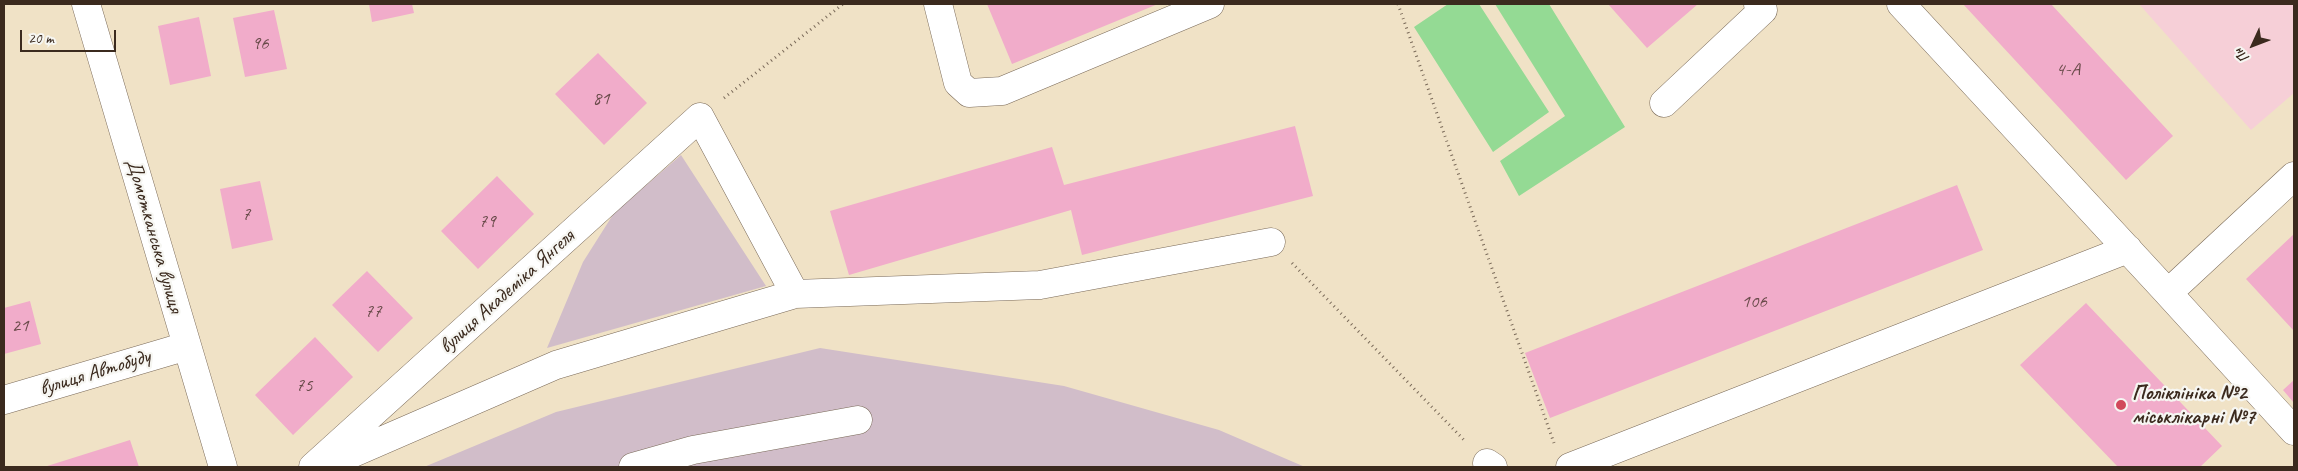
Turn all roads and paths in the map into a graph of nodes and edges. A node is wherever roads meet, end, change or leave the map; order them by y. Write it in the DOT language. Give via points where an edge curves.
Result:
graph roads {
  1 [pos="86,4"];
  2 [pos="843,4"];
  3 [pos="938,4"];
  4 [pos="1210,4"];
  5 [pos="1398,4"];
  6 [pos="1758,4"];
  7 [pos="1901,4"];
  8 [pos="1664,103"];
  9 [pos="700,117"];
  10 [pos="2294,176"];
  11 [pos="1271,242"];
  12 [pos="2128,249"];
  13 [pos="2168,293"];
  14 [pos="795,294"];
  15 [pos="187,346"];
  16 [pos="4,400"];
  17 [pos="858,420"];
  18 [pos="2294,431"];
  19 [pos="1563,458"];
  20 [pos="1490,465"];
  21 [pos="223,467"];
  22 [pos="313,467"];
  23 [pos="321,467"];
  24 [pos="633,467"];
  1 -- 15 [label="street, Домотканська вулиця"];
  2 -- 9 [label="path"];
  3 -- 4 [label="street" via="958,83 969,93 1002,90"];
  5 -- 19 [label="path"];
  6 -- 8 [label="street" via="1763,10"];
  7 -- 12 [label="street"];
  9 -- 14 [label="street"];
  9 -- 22 [label="street, вулиця Академіка Янгеля"];
  10 -- 13 [label="street"];
  11 -- 14 [label="street" via="1040,285"];
  11 -- 20 [label="path"];
  12 -- 13 [label="street"];
  12 -- 19 [label="street"];
  13 -- 18 [label="street"];
  14 -- 23 [label="street" via="556,365"];
  15 -- 16 [label="street, вулиця Автобуду"];
  15 -- 21 [label="street, Домотканська вулиця"];
  17 -- 24 [label="street" via="693,450"];
}
